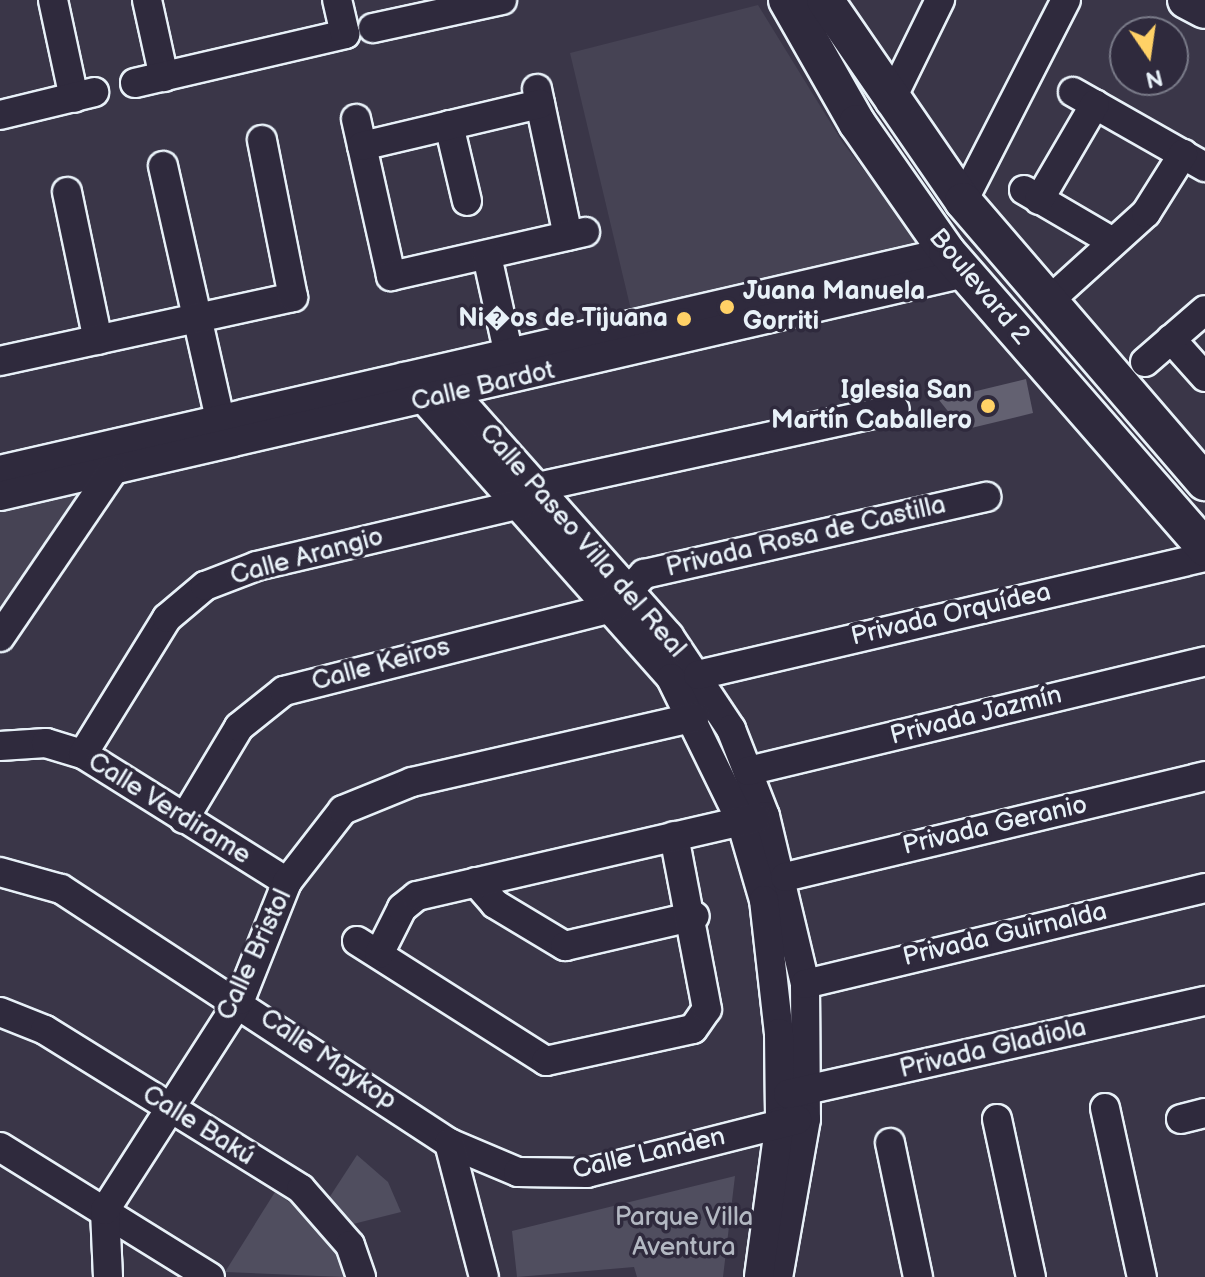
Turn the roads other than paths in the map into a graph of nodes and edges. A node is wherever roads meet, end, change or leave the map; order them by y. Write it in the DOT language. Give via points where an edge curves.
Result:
graph roads {
  1 [pos="53,0"];
  2 [pos="147,0"];
  3 [pos="337,0"];
  4 [pos="502,0"];
  5 [pos="787,0"];
  6 [pos="825,0"];
  7 [pos="940,0"];
  8 [pos="1066,0"];
  9 [pos="431,7"];
  10 [pos="373,28"];
  11 [pos="164,77"];
  12 [pos="135,83"];
  13 [pos="890,102"];
  14 [pos="0,115"];
  15 [pos="449,125"];
  16 [pos="262,140"];
  17 [pos="1194,160"];
  18 [pos="163,166"];
  19 [pos="67,192"];
  20 [pos="467,201"];
  21 [pos="963,201"];
  22 [pos="1113,242"];
  23 [pos="487,256"];
  24 [pos="956,262"];
  25 [pos="1051,299"];
  26 [pos="1205,310"];
  27 [pos="196,319"];
  28 [pos="1171,339"];
  29 [pos="98,340"];
  30 [pos="509,355"];
  31 [pos="0,359"];
  32 [pos="1145,362"];
  33 [pos="434,371"];
  34 [pos="404,377"];
  35 [pos="1205,377"];
  36 [pos="454,393"];
  37 [pos="425,400"];
  38 [pos="895,409"];
  39 [pos="223,433"];
  40 [pos="0,470"];
  41 [pos="112,472"];
  42 [pos="1205,482"];
  43 [pos="529,495"];
  44 [pos="0,496"];
  45 [pos="986,497"];
  46 [pos="1205,548"];
  47 [pos="1205,557"];
  48 [pos="628,585"];
  49 [pos="612,608"];
  50 [pos="0,637"];
  51 [pos="1205,661"];
  52 [pos="698,675"];
  53 [pos="695,717"];
  54 [pos="0,746"];
  55 [pos="83,754"];
  56 [pos="748,771"];
  57 [pos="1205,776"];
  58 [pos="753,818"];
  59 [pos="184,819"];
  60 [pos="674,836"];
  61 [pos="0,872"];
  62 [pos="785,877"];
  63 [pos="287,882"];
  64 [pos="476,882"];
  65 [pos="1205,888"];
  66 [pos="695,916"];
  67 [pos="805,984"];
  68 [pos="240,1000"];
  69 [pos="1205,1001"];
  70 [pos="0,1012"];
  71 [pos="793,1107"];
  72 [pos="1105,1108"];
  73 [pos="170,1109"];
  74 [pos="997,1119"];
  75 [pos="449,1143"];
  76 [pos="890,1143"];
  77 [pos="0,1147"];
  78 [pos="105,1210"];
  79 [pos="108,1277"];
  80 [pos="210,1277"];
  81 [pos="361,1277"];
  82 [pos="484,1277"];
  83 [pos="759,1277"];
  84 [pos="778,1277"];
  85 [pos="918,1277"];
  86 [pos="1031,1277"];
  87 [pos="1142,1277"];
  1 -- 14 [label="street" via="84,95"];
  2 -- 11 [label="street"];
  3 -- 11 [label="street" via="345,34"];
  4 -- 9 [label="street"];
  5 -- 24 [label="main road, Boulevard 2" via="857,123"];
  6 -- 13 [label="main road, Boulevard 2"];
  7 -- 13 [label="street"];
  8 -- 21 [label="street"];
  9 -- 10 [label="street"];
  11 -- 12 [label="street"];
  13 -- 21 [label="main road, Boulevard 2"];
  15 -- 20 [label="street"];
  15 -- 23 [label="street" via="539,96 576,234"];
  15 -- 23 [label="street" via="359,132 391,276"];
  16 -- 27 [label="street" via="293,297"];
  17 -- 22 [label="street"];
  17 -- 22 [label="street" via="1084,98 1032,195"];
  18 -- 27 [label="street"];
  19 -- 29 [label="street"];
  21 -- 25 [label="main road, Boulevard 2"];
  22 -- 25 [label="street"];
  23 -- 30 [label="street"];
  24 -- 30 [label="street, Calle Bardot"];
  24 -- 36 [label="street, Calle Bardot"];
  24 -- 46 [label="main road, Boulevard 2"];
  25 -- 42 [label="main road, Boulevard 2"];
  26 -- 28 [label="street"];
  27 -- 29 [label="street"];
  27 -- 39 [label="street"];
  28 -- 32 [label="street"];
  28 -- 35 [label="street"];
  29 -- 31 [label="street"];
  30 -- 33 [label="street, Calle Bardot"];
  33 -- 34 [label="street, Calle Bardot"];
  33 -- 36 [label="street, Calle Paseo Villa del Real"];
  34 -- 37 [label="street, Calle Paseo Villa del Real"];
  34 -- 39 [label="street, Calle Bardot"];
  36 -- 37 [label="street, Calle Bardot"];
  36 -- 43 [label="street, Calle Paseo Villa del Real"];
  37 -- 39 [label="street, Calle Bardot"];
  37 -- 43 [label="street, Calle Paseo Villa del Real"];
  38 -- 43 [label="street, Calle Arangio"];
  39 -- 40 [label="street, Calle Bardot"];
  39 -- 41 [label="street, Calle Bardot"];
  41 -- 44 [label="street, Calle Bardot"];
  41 -- 50 [label="street"];
  43 -- 48 [label="street, Calle Paseo Villa del Real"];
  43 -- 49 [label="street, Calle Paseo Villa del Real"];
  43 -- 55 [label="street, Calle Arangio" via="257,566 205,586 167,618"];
  45 -- 48 [label="street, Privada Rosa de Castilla" via="644,574"];
  47 -- 52 [label="street, Privada Orquídea"];
  48 -- 49 [label="street"];
  48 -- 52 [label="street, Calle Paseo Villa del Real"];
  49 -- 53 [label="street, Calle Paseo Villa del Real"];
  49 -- 59 [label="street, Calle Keiros" via="284,691 239,727"];
  51 -- 56 [label="street, Privada Jazmín"];
  52 -- 56 [label="street, Calle Paseo Villa del Real"];
  53 -- 58 [label="street, Calle Paseo Villa del Real"];
  53 -- 63 [label="street, Calle Bristol" via="375,793 343,810"];
  54 -- 55 [label="street, Calle Verdirame" via="46,743"];
  55 -- 59 [label="street, Calle Verdirame"];
  56 -- 58 [label="street, Calle Paseo Villa del Real"];
  57 -- 62 [label="street, Privada Geranio"];
  58 -- 60 [label="street"];
  58 -- 62 [label="street, Calle Paseo Villa del Real"];
  58 -- 71 [label="street, Calle Paseo Villa del Real"];
  59 -- 63 [label="street, Calle Verdirame"];
  60 -- 64 [label="street"];
  60 -- 66 [label="street"];
  61 -- 68 [label="street, Calle Maykop" via="61,889"];
  62 -- 67 [label="street, Calle Paseo Villa del Real"];
  63 -- 68 [label="street, Calle Bristol"];
  64 -- 66 [label="street" via="495,904 565,946"];
  64 -- 66 [label="street" via="417,896 368,948 546,1061 704,1022"];
  65 -- 67 [label="street, Privada Guirnalda"];
  67 -- 71 [label="street, Calle Paseo Villa del Real"];
  68 -- 73 [label="street, Calle Bristol"];
  68 -- 75 [label="street, Calle Maykop"];
  69 -- 71 [label="street, Privada Gladiola"];
  70 -- 73 [label="street, Calle Bakú" via="45,1030"];
  71 -- 75 [label="street, Calle Landen" via="552,1176 518,1172"];
  71 -- 83 [label="street, Calle Paseo Villa del Real"];
  71 -- 84 [label="street, Calle Paseo Villa del Real"];
  72 -- 87 [label="street"];
  73 -- 78 [label="street, Calle Bristol"];
  73 -- 81 [label="street, Calle Bakú" via="301,1189 350,1245"];
  74 -- 86 [label="street"];
  75 -- 82 [label="street"];
  76 -- 85 [label="street"];
  77 -- 78 [label="street"];
  78 -- 79 [label="street"];
  78 -- 80 [label="street"];
}
